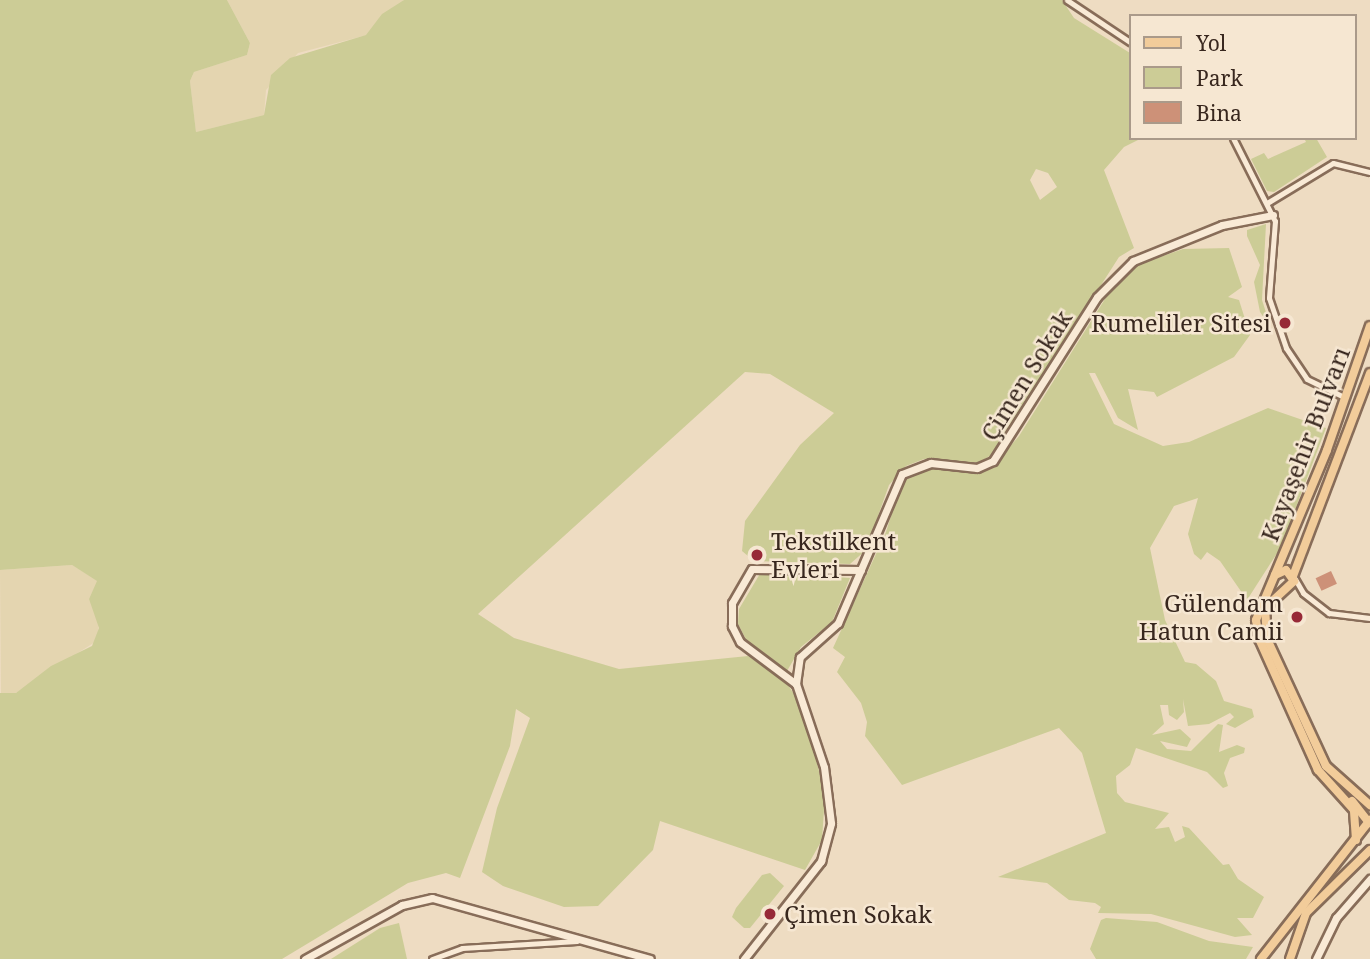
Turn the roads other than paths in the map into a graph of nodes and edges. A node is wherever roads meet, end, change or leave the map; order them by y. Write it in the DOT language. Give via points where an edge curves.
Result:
graph roads {
  1 [pos="1067,0"];
  2 [pos="1128,41"];
  3 [pos="1234,140"];
  4 [pos="1370,172"];
  5 [pos="1267,203"];
  6 [pos="1273,215"];
  7 [pos="1370,326"];
  8 [pos="1370,373"];
  9 [pos="1344,397"];
  10 [pos="861,570"];
  11 [pos="1275,575"];
  12 [pos="1293,577"];
  13 [pos="1284,591"];
  14 [pos="1303,593"];
  15 [pos="1370,618"];
  16 [pos="796,684"];
  17 [pos="1346,792"];
  18 [pos="1370,797"];
  19 [pos="1370,805"];
  20 [pos="1370,823"];
  21 [pos="1356,840"];
  22 [pos="1370,850"];
  23 [pos="1370,879"];
  24 [pos="585,940"];
  25 [pos="617,950"];
  26 [pos="305,959"];
  27 [pos="432,959"];
  28 [pos="614,959"];
  29 [pos="650,959"];
  30 [pos="744,959"];
  31 [pos="1261,959"];
  32 [pos="1290,959"];
  33 [pos="1316,959"];
  1 -- 2 [label="street"];
  3 -- 5 [label="street"];
  4 -- 5 [label="street" via="1334,162"];
  5 -- 6 [label="street"];
  6 -- 9 [label="street" via="1269,298 1286,348 1307,379"];
  6 -- 10 [label="main road, Çimen Sokak" via="1192,236 1122,270 1091,307 1000,455 977,468 931,463 902,474"];
  7 -- 9 [label="main road, Kayaşehir Bulvarı"];
  8 -- 12 [label="main road, Kayaşehir Bulvarı"];
  9 -- 11 [label="main road, Kayaşehir Bulvarı"];
  10 -- 16 [label="main road, Çimen Sokak" via="838,623 796,664"];
  10 -- 16 [label="main road" via="767,567 752,569 740,581 731,615 740,642"];
  11 -- 12 [label="main road" via="1283,570"];
  11 -- 13 [label="main road" via="1274,584"];
  11 -- 17 [label="main road, Kayaşehir Bulvarı" via="1256,609 1259,639 1318,770"];
  12 -- 13 [label="main road, Kayaşehir Bulvarı"];
  12 -- 14 [label="street"];
  13 -- 14 [label="street"];
  13 -- 17 [label="main road, Kayaşehir Bulvarı" via="1265,608 1267,639 1322,759"];
  14 -- 15 [label="street" via="1338,616"];
  16 -- 30 [label="main road" via="824,767 829,837 821,861"];
  17 -- 18 [label="main road"];
  17 -- 19 [label="main road"];
  17 -- 20 [label="main road"];
  17 -- 21 [label="main road" via="1357,818"];
  20 -- 21 [label="main road"];
  21 -- 31 [label="main road"];
  22 -- 32 [label="main road" via="1306,913"];
  23 -- 33 [label="main road" via="1336,918"];
  24 -- 25 [label="main road"];
  24 -- 26 [label="main road" via="432,898 402,905"];
  24 -- 27 [label="street" via="480,945"];
  25 -- 28 [label="street"];
  25 -- 29 [label="main road"];
}
